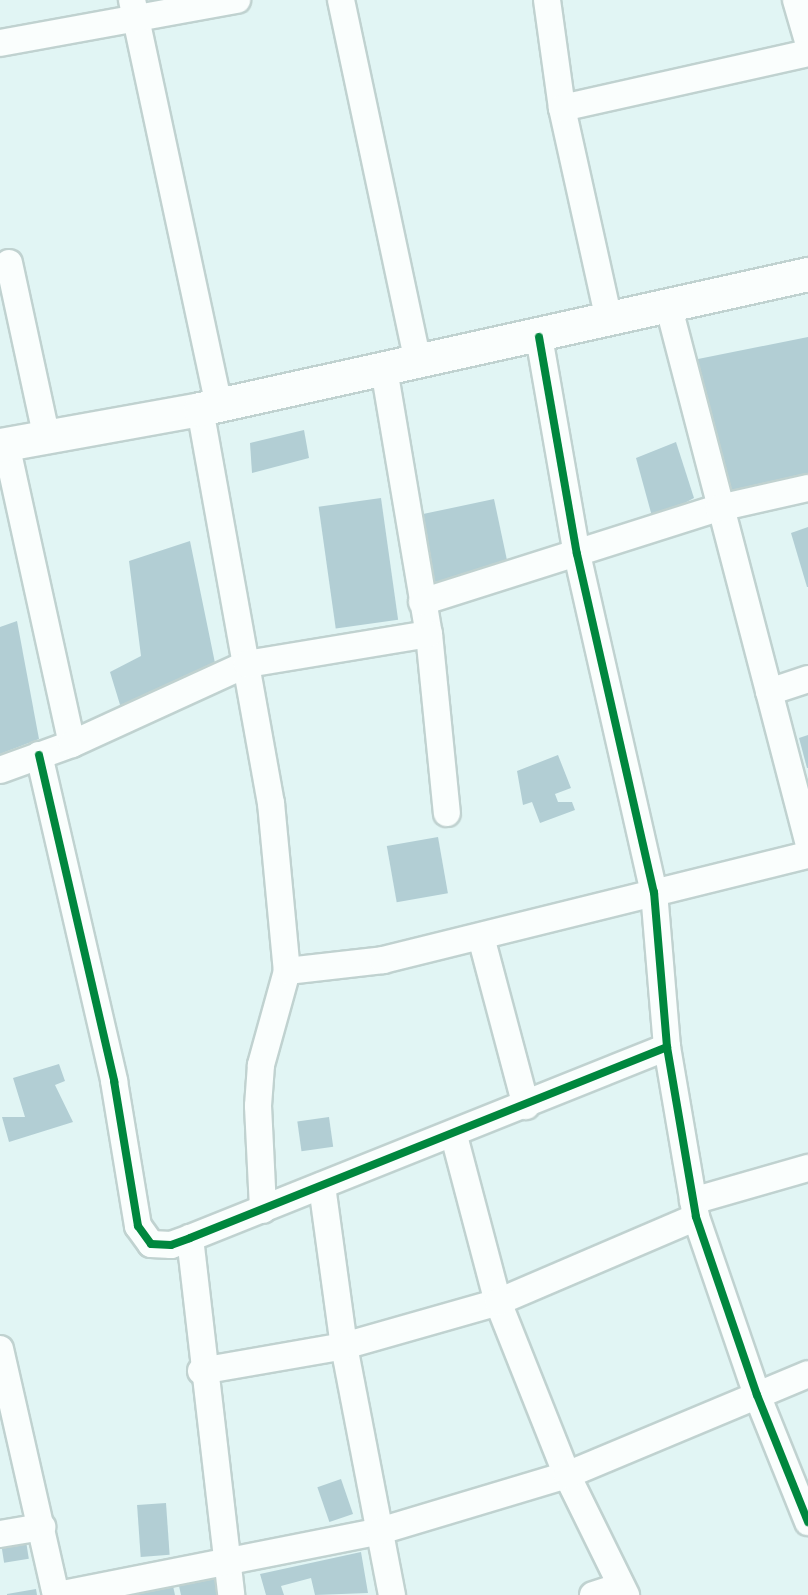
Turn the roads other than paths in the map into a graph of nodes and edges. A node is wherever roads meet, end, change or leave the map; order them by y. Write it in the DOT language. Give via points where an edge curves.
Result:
graph roads {
  1 [pos="237,0"];
  2 [pos="341,0"];
  3 [pos="547,0"];
  4 [pos="796,0"];
  5 [pos="135,9"];
  6 [pos="808,40"];
  7 [pos="0,43"];
  8 [pos="808,53"];
  9 [pos="562,108"];
  10 [pos="9,263"];
  11 [pos="808,274"];
  12 [pos="669,308"];
  13 [pos="609,320"];
  14 [pos="539,337"];
  15 [pos="417,359"];
  16 [pos="384,369"];
  17 [pos="210,407"];
  18 [pos="46,434"];
  19 [pos="3,444"];
  20 [pos="808,488"];
  21 [pos="719,508"];
  22 [pos="578,554"];
  23 [pos="422,602"];
  24 [pos="429,634"];
  25 [pos="248,664"];
  26 [pos="808,680"];
  27 [pos="769,692"];
  28 [pos="72,744"];
  29 [pos="39,755"];
  30 [pos="0,770"];
  31 [pos="447,813"];
  32 [pos="808,841"];
  33 [pos="808,855"];
  34 [pos="654,892"];
  35 [pos="481,937"];
  36 [pos="287,971"];
  37 [pos="667,1047"];
  38 [pos="526,1106"];
  39 [pos="454,1136"];
  40 [pos="808,1168"];
  41 [pos="322,1186"];
  42 [pos="694,1209"];
  43 [pos="263,1210"];
  44 [pos="190,1238"];
  45 [pos="498,1302"];
  46 [pos="344,1346"];
  47 [pos="0,1349"];
  48 [pos="201,1371"];
  49 [pos="808,1374"];
  50 [pos="757,1395"];
  51 [pos="567,1475"];
  52 [pos="808,1522"];
  53 [pos="42,1527"];
  54 [pos="380,1531"];
  55 [pos="0,1534"];
  56 [pos="224,1562"];
  57 [pos="623,1591"];
  58 [pos="57,1595"];
  59 [pos="231,1595"];
  60 [pos="392,1595"];
  61 [pos="593,1595"];
  1 -- 5 [label="street"];
  2 -- 15 [label="street"];
  3 -- 9 [label="street"];
  4 -- 6 [label="street"];
  5 -- 7 [label="street"];
  5 -- 17 [label="street"];
  8 -- 9 [label="street"];
  9 -- 13 [label="street"];
  10 -- 18 [label="street"];
  11 -- 12 [label="street"];
  12 -- 13 [label="street"];
  12 -- 21 [label="street"];
  13 -- 14 [label="street"];
  14 -- 15 [label="street"];
  14 -- 22 [label="street"];
  15 -- 16 [label="street"];
  16 -- 17 [label="street"];
  16 -- 23 [label="street"];
  17 -- 18 [label="street"];
  17 -- 25 [label="street"];
  18 -- 19 [label="street"];
  19 -- 28 [label="street"];
  20 -- 21 [label="street"];
  21 -- 22 [label="street"];
  21 -- 27 [label="street"];
  22 -- 23 [label="street"];
  22 -- 34 [label="street"];
  23 -- 24 [label="street"];
  24 -- 25 [label="street"];
  24 -- 31 [label="street"];
  25 -- 28 [label="street"];
  25 -- 36 [label="street" via="276,833"];
  26 -- 27 [label="street"];
  27 -- 32 [label="street"];
  28 -- 29 [label="street"];
  29 -- 30 [label="street"];
  29 -- 44 [label="street" via="114,1081 138,1227 151,1244 160,1246"];
  33 -- 34 [label="street"];
  34 -- 35 [label="street"];
  34 -- 37 [label="street"];
  35 -- 36 [label="street" via="383,960"];
  35 -- 38 [label="street"];
  36 -- 43 [label="street" via="261,1065 258,1106"];
  37 -- 38 [label="street"];
  37 -- 42 [label="street"];
  38 -- 39 [label="street"];
  39 -- 41 [label="street"];
  39 -- 45 [label="street"];
  40 -- 42 [label="street"];
  41 -- 43 [label="street"];
  41 -- 46 [label="street"];
  42 -- 45 [label="street"];
  42 -- 50 [label="street"];
  43 -- 44 [label="street"];
  44 -- 48 [label="street"];
  45 -- 46 [label="street"];
  45 -- 51 [label="street"];
  46 -- 48 [label="street"];
  46 -- 54 [label="street"];
  47 -- 53 [label="street"];
  48 -- 56 [label="street"];
  49 -- 50 [label="street"];
  50 -- 51 [label="street"];
  50 -- 52 [label="street"];
  51 -- 54 [label="street"];
  51 -- 57 [label="street"];
  53 -- 55 [label="street"];
  53 -- 58 [label="street"];
  54 -- 56 [label="street"];
  54 -- 60 [label="street"];
  56 -- 58 [label="street"];
  56 -- 59 [label="street"];
  57 -- 61 [label="street"];
}
